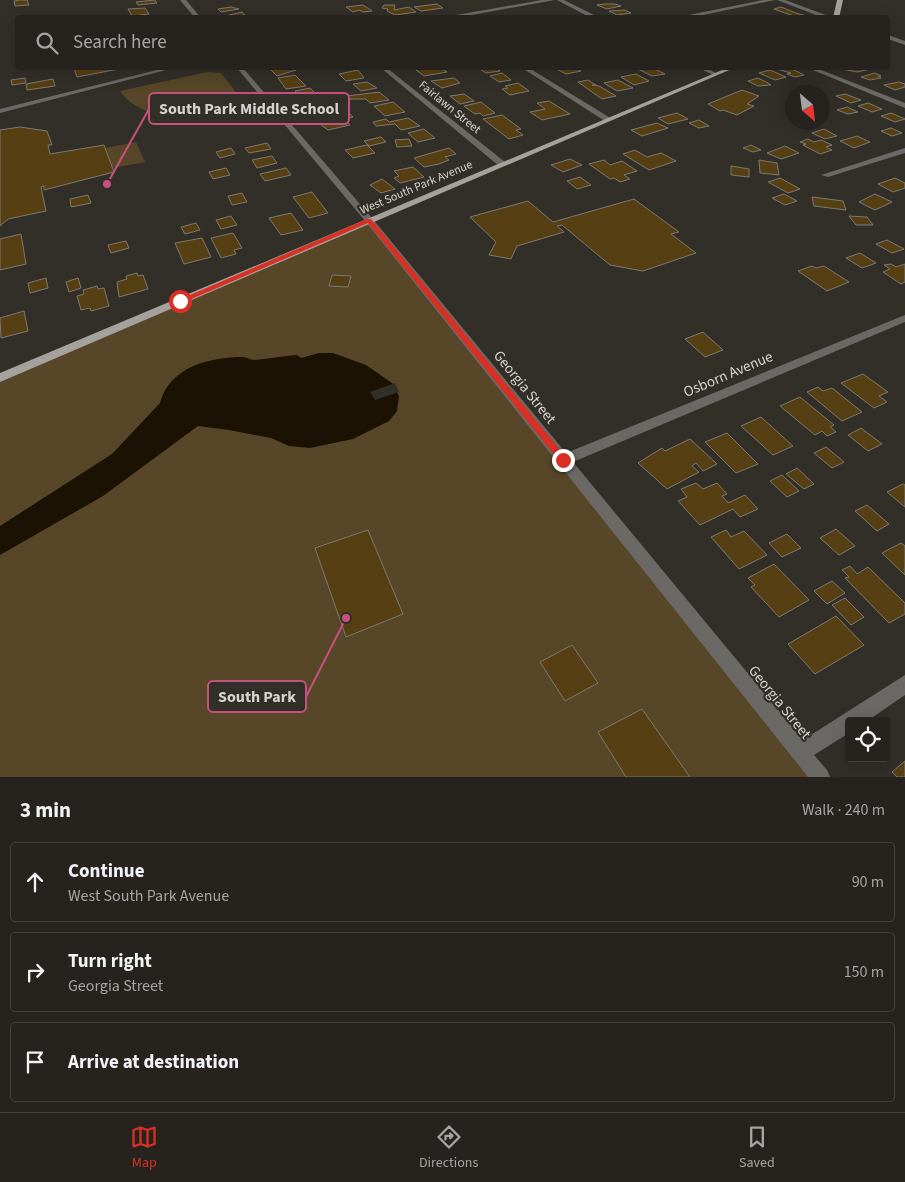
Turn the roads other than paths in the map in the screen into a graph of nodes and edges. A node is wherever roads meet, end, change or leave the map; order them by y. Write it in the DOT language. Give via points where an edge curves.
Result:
graph roads {
  1 [pos="183,0"];
  2 [pos="552,0"];
  3 [pos="560,0"];
  4 [pos="772,0"];
  5 [pos="780,0"];
  6 [pos="840,0"];
  7 [pos="196,15"];
  8 [pos="457,15"];
  9 [pos="590,15"];
  10 [pos="693,15"];
  11 [pos="823,15"];
  12 [pos="837,15"];
  13 [pos="890,38"];
  14 [pos="905,43"];
  15 [pos="163,70"];
  16 [pos="242,70"];
  17 [pos="386,70"];
  18 [pos="528,70"];
  19 [pos="707,70"];
  20 [pos="726,70"];
  21 [pos="816,70"];
  22 [pos="716,74"];
  23 [pos="905,106"];
  24 [pos="0,112"];
  25 [pos="608,119"];
  26 [pos="905,150"];
  27 [pos="502,164"];
  28 [pos="825,174"];
  29 [pos="369,220"];
  30 [pos="905,318"];
  31 [pos="0,378"];
  32 [pos="563,460"];
  33 [pos="905,684"];
  34 [pos="855,717"];
  35 [pos="845,724"];
  36 [pos="800,753"];
  37 [pos="820,777"];
  1 -- 7 [label="street"];
  2 -- 8 [label="street"];
  3 -- 9 [label="street"];
  4 -- 10 [label="street"];
  5 -- 11 [label="street"];
  6 -- 12 [label="main road"];
  13 -- 14 [label="street"];
  15 -- 24 [label="street"];
  16 -- 29 [label="street, Georgia Street"];
  17 -- 27 [label="street, Fairlawn Street"];
  18 -- 25 [label="street"];
  19 -- 22 [label="street"];
  20 -- 22 [label="main road, West South Park Avenue"];
  21 -- 23 [label="street"];
  22 -- 25 [label="main road, West South Park Avenue"];
  25 -- 27 [label="main road, West South Park Avenue"];
  26 -- 28 [label="street"];
  27 -- 29 [label="main road, West South Park Avenue"];
  29 -- 31 [label="main road, West South Park Avenue"];
  29 -- 32 [label="street, Georgia Street"];
  30 -- 32 [label="street, Osborn Avenue"];
  32 -- 36 [label="street, Georgia Street"];
  33 -- 34 [label="street"];
  35 -- 36 [label="street"];
  36 -- 37 [label="street, Georgia Street"];
}
